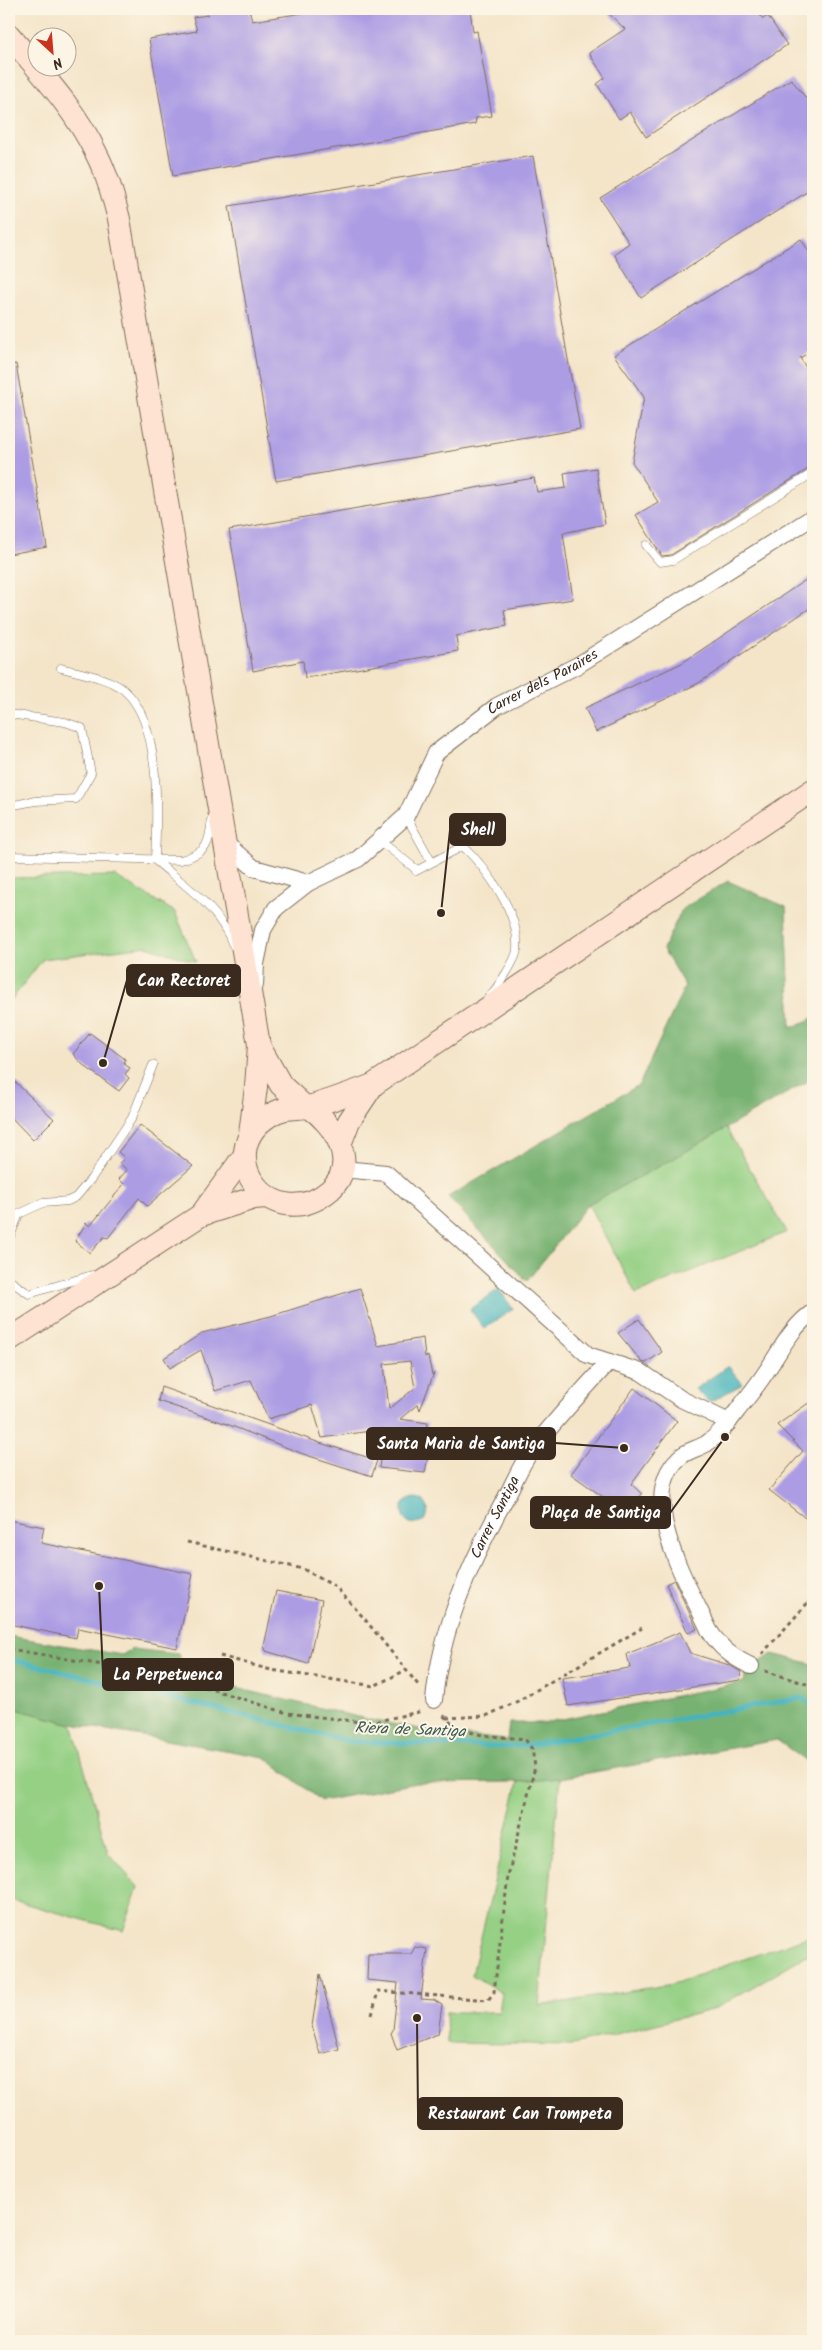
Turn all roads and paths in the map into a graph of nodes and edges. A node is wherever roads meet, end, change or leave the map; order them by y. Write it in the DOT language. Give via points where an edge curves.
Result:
graph roads {
  1 [pos="9,35"];
  2 [pos="813,473"];
  3 [pos="813,517"];
  4 [pos="646,545"];
  5 [pos="61,668"];
  6 [pos="9,714"];
  7 [pos="214,781"];
  8 [pos="813,790"];
  9 [pos="11,804"];
  10 [pos="9,812"];
  11 [pos="406,816"];
  12 [pos="379,840"];
  13 [pos="224,842"];
  14 [pos="9,856"];
  15 [pos="155,860"];
  16 [pos="431,862"];
  17 [pos="308,883"];
  18 [pos="249,986"];
  19 [pos="253,1016"];
  20 [pos="446,1036"];
  21 [pos="258,1045"];
  22 [pos="153,1065"];
  23 [pos="373,1085"];
  24 [pos="307,1106"];
  25 [pos="250,1134"];
  26 [pos="340,1142"];
  27 [pos="244,1156"];
  28 [pos="342,1169"];
  29 [pos="266,1197"];
  30 [pos="201,1215"];
  31 [pos="9,1239"];
  32 [pos="132,1262"];
  33 [pos="9,1280"];
  34 [pos="813,1312"];
  35 [pos="9,1340"];
  36 [pos="609,1362"];
  37 [pos="729,1422"];
  38 [pos="187,1542"];
  39 [pos="813,1597"];
  40 [pos="642,1628"];
  41 [pos="9,1649"];
  42 [pos="220,1656"];
  43 [pos="751,1666"];
  44 [pos="406,1670"];
  45 [pos="813,1686"];
  46 [pos="419,1687"];
  47 [pos="434,1700"];
  48 [pos="445,1718"];
  49 [pos="372,2015"];
  1 -- 7 [label="main road" via="78,123 110,186 131,287"];
  2 -- 4 [label="lane" via="673,560 660,562"];
  3 -- 11 [label="street, Carrer dels Paraires" via="578,665 497,706 436,753"];
  5 -- 15 [label="lane" via="95,676 125,690 141,711 150,734 157,812"];
  6 -- 9 [label="lane" via="64,722 82,728 91,773 76,799"];
  7 -- 13 [label="main road"];
  7 -- 15 [label="lane" via="209,840 205,848 198,855 181,860"];
  8 -- 20 [label="main road"];
  9 -- 10 [label="lane"];
  11 -- 12 [label="street, Carrer dels Paraires"];
  11 -- 16 [label="lane"];
  12 -- 16 [label="lane" via="416,871"];
  12 -- 17 [label="street, Carrer dels Paraires" via="358,859"];
  13 -- 17 [label="street" via="254,868"];
  13 -- 18 [label="main road"];
  14 -- 15 [label="lane"];
  15 -- 18 [label="lane" via="205,900 220,919"];
  16 -- 20 [label="lane" via="463,846 478,861 510,912 517,936 518,951 492,994"];
  17 -- 19 [label="street, Carrer dels Paraires" via="276,908 263,930 256,964"];
  18 -- 19 [label="main road"];
  19 -- 21 [label="main road"];
  20 -- 23 [label="main road"];
  21 -- 24 [label="main road" via="281,1085"];
  21 -- 25 [label="main road"];
  22 -- 31 [label="lane" via="132,1118 91,1179 76,1197 68,1201 42,1203 19,1214"];
  23 -- 24 [label="main road"];
  23 -- 26 [label="main road" via="349,1121"];
  24 -- 25 [label="main road" via="269,1115"];
  24 -- 26 [label="main road" via="322,1116"];
  25 -- 27 [label="main road"];
  26 -- 28 [label="main road"];
  27 -- 29 [label="main road" via="252,1180"];
  27 -- 30 [label="main road"];
  28 -- 29 [label="main road" via="333,1187 318,1200 303,1205 283,1205"];
  28 -- 36 [label="street" via="386,1173 588,1355"];
  29 -- 30 [label="main road"];
  30 -- 32 [label="main road"];
  32 -- 33 [label="lane" via="29,1294"];
  32 -- 35 [label="main road"];
  34 -- 37 [label="street" via="795,1328"];
  36 -- 37 [label="street" via="641,1372 681,1399"];
  36 -- 47 [label="street, Carrer Santiga" via="530,1453 498,1511 449,1622"];
  37 -- 43 [label="street" via="705,1444 680,1457 668,1470 661,1496 662,1518 709,1630 732,1657"];
  38 -- 44 [label="path" via="303,1569 336,1587"];
  39 -- 43 [label="path"];
  40 -- 48 [label="path" via="543,1687 486,1716"];
  41 -- 47 [label="path" via="173,1677 287,1713 369,1723 421,1713"];
  42 -- 44 [label="path" via="271,1670 374,1686"];
  43 -- 45 [label="path"];
  44 -- 46 [label="path"];
  47 -- 48 [label="path"];
  48 -- 49 [label="path" via="457,1728 524,1739 532,1748 535,1767 508,1876 494,1992 488,2000 378,1992"];
}
